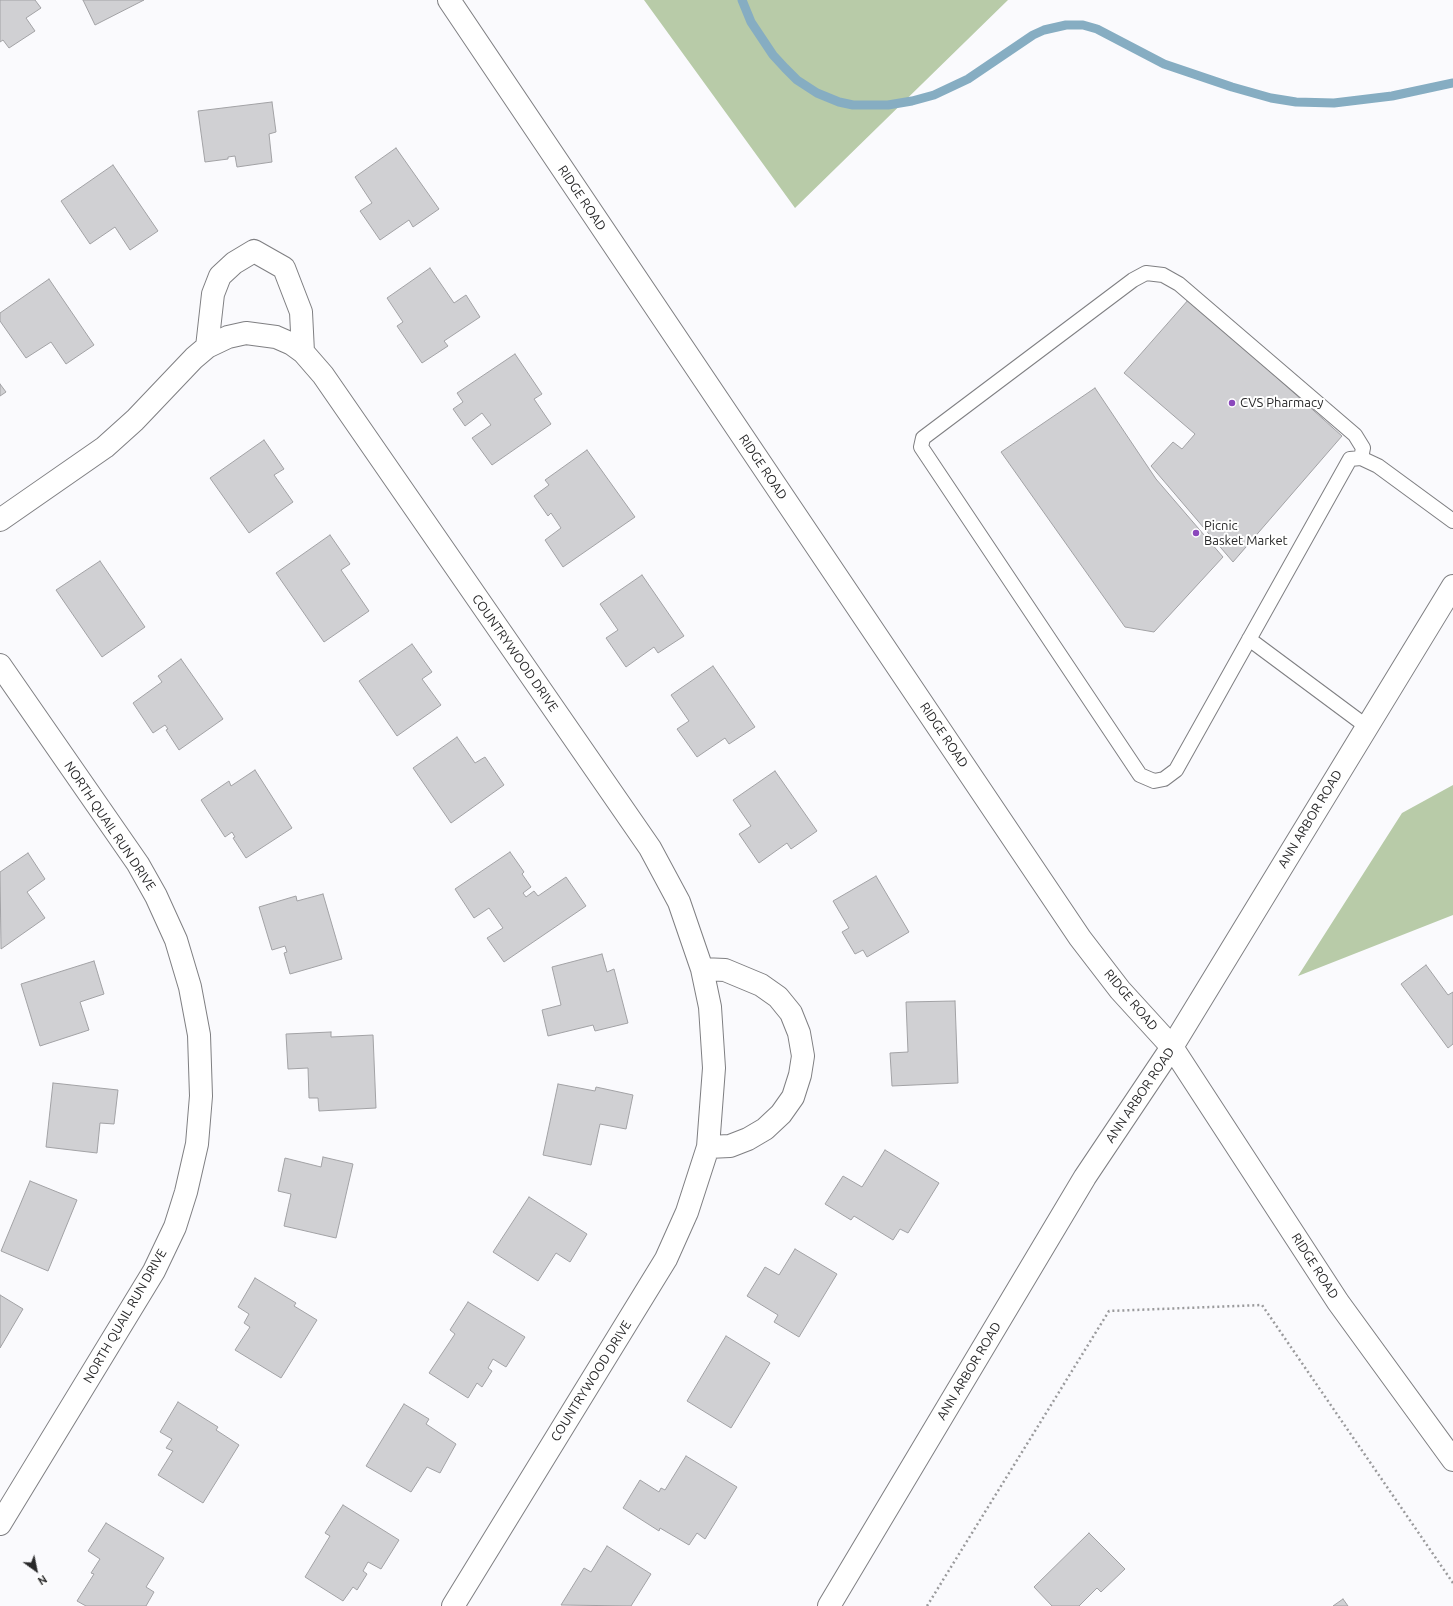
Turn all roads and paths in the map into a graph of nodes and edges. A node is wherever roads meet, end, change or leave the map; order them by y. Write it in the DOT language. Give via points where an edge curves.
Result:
graph roads {
  1 [pos="449,0"];
  2 [pos="207,347"];
  3 [pos="303,352"];
  4 [pos="1361,458"];
  5 [pos="0,520"];
  6 [pos="1453,521"];
  7 [pos="1453,586"];
  8 [pos="1249,639"];
  9 [pos="0,665"];
  10 [pos="1366,726"];
  11 [pos="702,969"];
  12 [pos="1172,1047"];
  13 [pos="708,1147"];
  14 [pos="1453,1460"];
  15 [pos="0,1524"];
  16 [pos="1453,1583"];
  17 [pos="453,1606"];
  18 [pos="829,1606"];
  19 [pos="927,1606"];
  1 -- 12 [label="street, RIDGE ROAD" via="1080,938 1120,990"];
  2 -- 3 [label="street, COUNTRYWOOD DRIVE" via="228,337 246,333 276,337"];
  2 -- 3 [label="street" via="213,294 220,276 234,263 254,251 284,268 301,312"];
  2 -- 5 [label="street, COUNTRYWOOD DRIVE" via="105,448"];
  3 -- 11 [label="street, COUNTRYWOOD DRIVE" via="323,375 650,848 679,902"];
  4 -- 6 [label="lane" via="1378,466"];
  4 -- 8 [label="lane" via="1350,459"];
  4 -- 8 [label="lane" via="1363,448 1355,435 1326,410 1179,284 1163,275 1146,273 1133,280 923,438 921,447 1140,775 1154,781 1164,779 1176,770"];
  7 -- 10 [label="street, ANN ARBOR ROAD"];
  8 -- 10 [label="lane"];
  9 -- 15 [label="street, NORTH QUAIL RUN DRIVE" via="138,864 156,896 176,940 190,987 199,1035 201,1096 197,1144 175,1227 154,1271"];
  10 -- 12 [label="street, ANN ARBOR ROAD"];
  11 -- 13 [label="street, COUNTRYWOOD DRIVE" via="710,1007 714,1068"];
  11 -- 13 [label="street" via="725,970 761,985 778,997 791,1013 799,1033 803,1056 793,1097 781,1114 765,1129 748,1139 730,1146"];
  12 -- 14 [label="street, RIDGE ROAD" via="1338,1302"];
  12 -- 18 [label="street, ANN ARBOR ROAD" via="1085,1177"];
  13 -- 17 [label="street, COUNTRYWOOD DRIVE" via="687,1212 666,1259"];
  16 -- 19 [label="path" via="1262,1305 1109,1311"];
}
